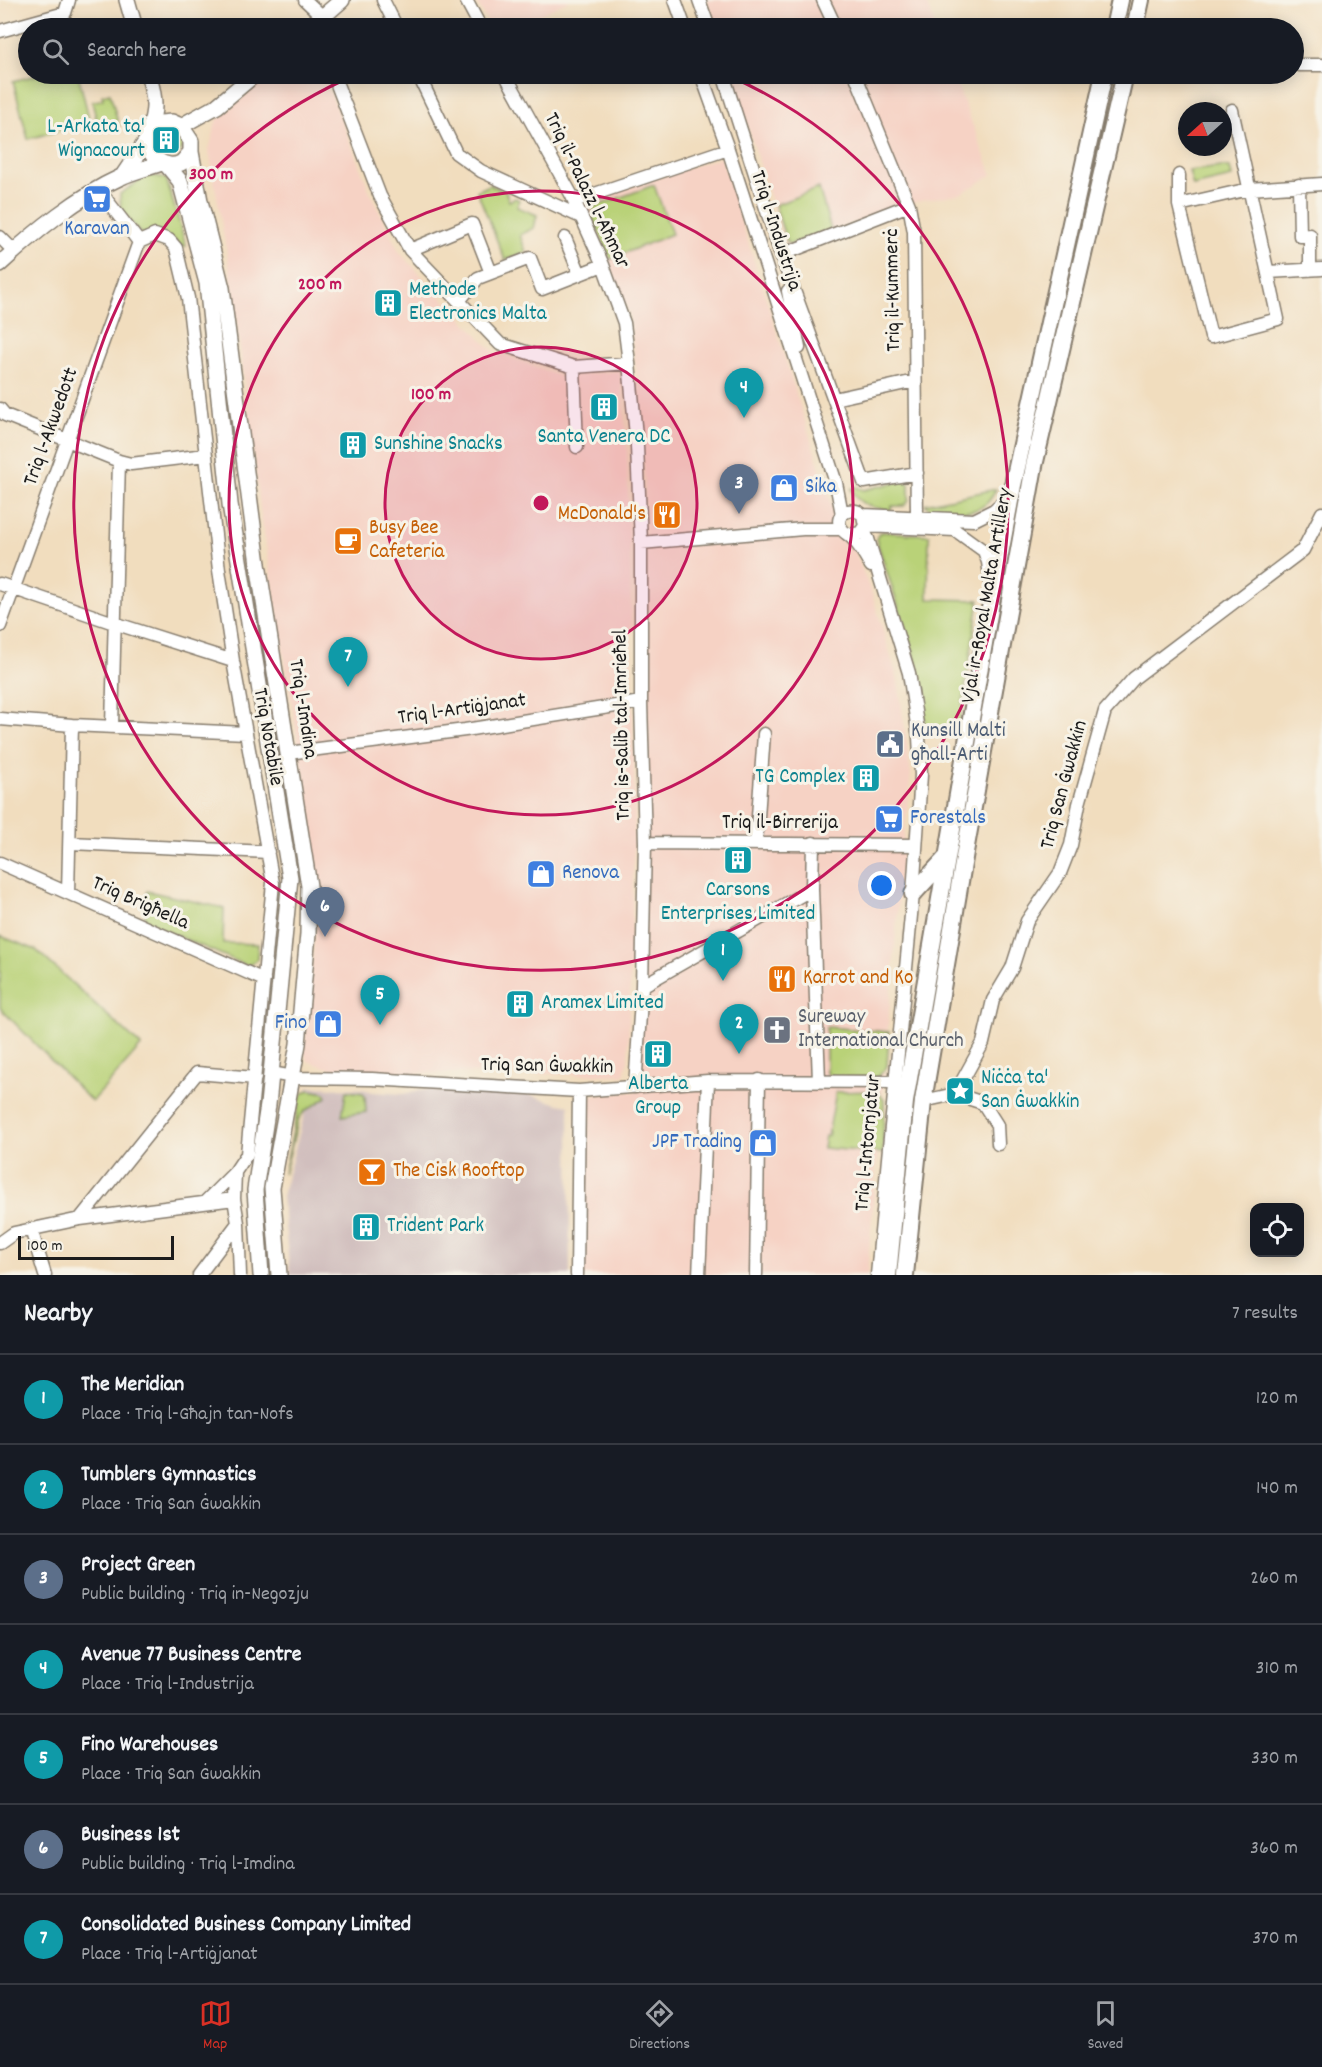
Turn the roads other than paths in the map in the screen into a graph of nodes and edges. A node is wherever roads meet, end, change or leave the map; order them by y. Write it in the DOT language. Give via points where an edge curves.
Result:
graph roads {
  1 [pos="69,0"];
  2 [pos="127,0"];
  3 [pos="305,0"];
  4 [pos="342,0"];
  5 [pos="383,0"];
  6 [pos="466,0"];
  7 [pos="675,0"];
  8 [pos="699,0"];
  9 [pos="823,0"];
  10 [pos="1120,2"];
  11 [pos="47,18"];
  12 [pos="132,18"];
  13 [pos="313,18"];
  14 [pos="323,18"];
  15 [pos="392,18"];
  16 [pos="476,18"];
  17 [pos="681,18"];
  18 [pos="705,18"];
  19 [pos="831,18"];
  20 [pos="1116,18"];
  21 [pos="18,26"];
  22 [pos="0,31"];
  23 [pos="1304,64"];
  24 [pos="1322,64"];
  25 [pos="150,84"];
  26 [pos="152,84"];
  27 [pos="243,84"];
  28 [pos="337,84"];
  29 [pos="423,84"];
  30 [pos="510,84"];
  31 [pos="705,84"];
  32 [pos="726,84"];
  33 [pos="859,84"];
  34 [pos="1102,84"];
  35 [pos="1123,84"];
  36 [pos="217,106"];
  37 [pos="1232,110"];
  38 [pos="176,124"];
  39 [pos="148,134"];
  40 [pos="191,147"];
  41 [pos="728,149"];
  42 [pos="164,164"];
  43 [pos="1179,175"];
  44 [pos="122,177"];
  45 [pos="1322,184"];
  46 [pos="1299,185"];
  47 [pos="1249,189"];
  48 [pos="99,190"];
  49 [pos="574,201"];
  50 [pos="909,205"];
  51 [pos="1179,205"];
  52 [pos="581,217"];
  53 [pos="0,237"];
  54 [pos="565,238"];
  55 [pos="139,242"];
  56 [pos="410,250"];
  57 [pos="14,251"];
  58 [pos="781,255"];
  59 [pos="0,264"];
  60 [pos="603,265"];
  61 [pos="1316,270"];
  62 [pos="1268,272"];
  63 [pos="491,273"];
  64 [pos="580,274"];
  65 [pos="459,301"];
  66 [pos="629,363"];
  67 [pos="574,367"];
  68 [pos="915,381"];
  69 [pos="834,399"];
  70 [pos="810,401"];
  71 [pos="0,409"];
  72 [pos="69,440"];
  73 [pos="578,447"];
  74 [pos="206,455"];
  75 [pos="119,461"];
  76 [pos="917,473"];
  77 [pos="836,483"];
  78 [pos="1013,485"];
  79 [pos="1322,513"];
  80 [pos="917,517"];
  81 [pos="862,520"];
  82 [pos="843,524"];
  83 [pos="1318,529"];
  84 [pos="641,543"];
  85 [pos="0,584"];
  86 [pos="12,588"];
  87 [pos="883,588"];
  88 [pos="992,597"];
  89 [pos="114,624"];
  90 [pos="0,626"];
  91 [pos="233,661"];
  92 [pos="641,702"];
  93 [pos="0,719"];
  94 [pos="72,725"];
  95 [pos="112,726"];
  96 [pos="246,733"];
  97 [pos="764,734"];
  98 [pos="288,753"];
  99 [pos="70,843"];
  100 [pos="645,843"];
  101 [pos="813,843"];
  102 [pos="756,844"];
  103 [pos="915,845"];
  104 [pos="268,852"];
  105 [pos="947,857"];
  106 [pos="0,863"];
  107 [pos="812,889"];
  108 [pos="68,893"];
  109 [pos="913,894"];
  110 [pos="264,980"];
  111 [pos="642,986"];
  112 [pos="271,1074"];
  113 [pos="255,1078"];
  114 [pos="292,1078"];
  115 [pos="759,1080"];
  116 [pos="708,1081"];
  117 [pos="819,1081"];
  118 [pos="894,1082"];
  119 [pos="635,1087"];
  120 [pos="579,1091"];
  121 [pos="955,1094"];
  122 [pos="923,1101"];
  123 [pos="998,1144"];
  124 [pos="235,1172"];
  125 [pos="234,1199"];
  126 [pos="205,1202"];
  127 [pos="80,1219"];
  128 [pos="238,1223"];
  129 [pos="31,1229"];
  130 [pos="0,1243"];
  131 [pos="45,1275"];
  132 [pos="199,1275"];
  133 [pos="240,1275"];
  134 [pos="261,1275"];
  135 [pos="279,1275"];
  136 [pos="577,1275"];
  137 [pos="699,1275"];
  138 [pos="756,1275"];
  139 [pos="877,1275"];
  140 [pos="888,1275"];
  141 [pos="905,1275"];
  1 -- 11 [label="street" via="65,13"];
  2 -- 12 [label="main road"];
  3 -- 13 [label="street"];
  4 -- 14 [label="main road"];
  5 -- 15 [label="street"];
  6 -- 16 [label="street"];
  7 -- 17 [label="street"];
  8 -- 18 [label="street"];
  9 -- 19 [label="street"];
  10 -- 20 [label="highway"];
  21 -- 22 [label="street"];
  23 -- 24 [label="street"];
  25 -- 39 [label="main road" via="154,112"];
  26 -- 38 [label="main road"];
  27 -- 36 [label="main road"];
  28 -- 56 [label="street" via="380,196"];
  29 -- 52 [label="street" via="456,153 481,171"];
  30 -- 49 [label="street, Triq il-Palazz l-Aħmar"];
  31 -- 41 [label="street, Triq l-Industrija"];
  32 -- 58 [label="street, Triq l-Industrija"];
  33 -- 50 [label="street, Triq il-Kummerċ"];
  34 -- 78 [label="highway, Vjal ir-Royal Malta Artillery"];
  35 -- 122 [label="highway, Vjal ir-Royal Malta Artillery" via="1034,466"];
  36 -- 38 [label="main road"];
  36 -- 40 [label="main road"];
  37 -- 47 [label="street"];
  38 -- 39 [label="main road" via="161,123"];
  38 -- 40 [label="main road"];
  39 -- 42 [label="main road" via="151,153"];
  39 -- 44 [label="main road"];
  40 -- 42 [label="main road" via="181,163"];
  40 -- 98 [label="main road, Triq l-Imdina" via="222,288 258,564"];
  41 -- 49 [label="street"];
  41 -- 70 [label="street, Triq l-Industrija"];
  42 -- 44 [label="main road"];
  42 -- 112 [label="main road, Triq l-Imdina" via="180,181 207,284 230,504 288,854 290,878"];
  43 -- 51 [label="street"];
  44 -- 48 [label="main road"];
  45 -- 46 [label="street"];
  46 -- 47 [label="street"];
  46 -- 61 [label="street" via="1300,236 1310,235"];
  47 -- 51 [label="street"];
  47 -- 62 [label="street"];
  48 -- 55 [label="street"];
  48 -- 57 [label="main road" via="52,220"];
  49 -- 52 [label="street, Triq il-Palazz l-Aħmar"];
  50 -- 58 [label="street"];
  50 -- 68 [label="street, Triq il-Kummerċ" via="914,232"];
  51 -- 62 [label="street" via="1210,337 1278,319"];
  52 -- 60 [label="street, Triq il-Palazz l-Aħmar"];
  53 -- 57 [label="street"];
  54 -- 64 [label="street"];
  55 -- 72 [label="street, Triq l-Akwedott"];
  55 -- 74 [label="street, Triq Notabile" via="155,235 170,240 176,248 188,298"];
  56 -- 63 [label="street" via="472,224"];
  56 -- 65 [label="street"];
  57 -- 59 [label="main road"];
  58 -- 69 [label="street, Triq l-Industrija"];
  58 -- 70 [label="street, Triq l-Industrija"];
  60 -- 64 [label="street"];
  60 -- 66 [label="street, Triq il-Palazz l-Aħmar" via="624,323"];
  61 -- 62 [label="street"];
  63 -- 64 [label="street" via="530,258 542,289"];
  63 -- 65 [label="street" via="478,278"];
  65 -- 67 [label="street" via="500,344"];
  66 -- 67 [label="street"];
  66 -- 84 [label="street, Triq is-Salib tal-Imrieħel"];
  67 -- 73 [label="street"];
  68 -- 69 [label="street"];
  68 -- 76 [label="street, Triq il-Kummerċ"];
  69 -- 76 [label="street, Triq l-Industrija" via="864,482"];
  70 -- 77 [label="street, Triq l-Industrija"];
  71 -- 72 [label="street" via="5,415"];
  72 -- 75 [label="street"];
  72 -- 86 [label="street, Triq l-Akwedott"];
  74 -- 75 [label="street" via="131,464"];
  74 -- 91 [label="street, Triq Notabile"];
  75 -- 89 [label="street"];
  76 -- 80 [label="street, Triq il-Kummerċ"];
  77 -- 81 [label="street, Triq l-Industrija"];
  77 -- 82 [label="street, Triq l-Industrija"];
  78 -- 80 [label="street" via="1005,501 975,520"];
  78 -- 88 [label="highway, Vjal ir-Royal Malta Artillery"];
  79 -- 83 [label="street, Triq San Ġwakkin"];
  80 -- 81 [label="street"];
  81 -- 82 [label="street" via="848,510"];
  81 -- 82 [label="street" via="856,535"];
  81 -- 87 [label="street, Triq l-Intornjatur"];
  81 -- 88 [label="street" via="955,530 984,551"];
  82 -- 84 [label="street"];
  82 -- 87 [label="street, Triq l-Intornjatur"];
  83 -- 121 [label="street, Triq San Ġwakkin" via="1304,550 1134,678 1105,711 1071,845 1060,873 1027,921 1012,968 993,1000 983,1042"];
  84 -- 92 [label="street, Triq is-Salib tal-Imrieħel"];
  85 -- 86 [label="street"];
  86 -- 89 [label="street"];
  86 -- 90 [label="street, Triq l-Akwedott"];
  87 -- 103 [label="street, Triq l-Intornjatur" via="909,673 919,737 921,775"];
  88 -- 105 [label="highway, Vjal ir-Royal Malta Artillery"];
  89 -- 91 [label="street"];
  89 -- 95 [label="street"];
  91 -- 96 [label="street, Triq Notabile"];
  92 -- 98 [label="street, Triq l-Artiġjanat"];
  92 -- 100 [label="street, Triq is-Salib tal-Imrieħel"];
  93 -- 94 [label="street"];
  94 -- 95 [label="street"];
  94 -- 99 [label="street"];
  95 -- 96 [label="street"];
  96 -- 104 [label="street, Triq Notabile"];
  97 -- 102 [label="street"];
  98 -- 114 [label="main road, Triq l-Imdina" via="309,886 307,945"];
  99 -- 104 [label="street"];
  99 -- 108 [label="street"];
  100 -- 102 [label="street, Triq il-Birrerija"];
  100 -- 111 [label="street, Triq is-Salib tal-Imrieħel"];
  101 -- 102 [label="street, Triq il-Birrerija"];
  101 -- 103 [label="street, Triq il-Birrerija"];
  101 -- 107 [label="street"];
  103 -- 109 [label="street, Triq l-Intornjatur"];
  104 -- 110 [label="street, Triq Notabile" via="273,883"];
  105 -- 109 [label="highway"];
  105 -- 140 [label="highway, Vjal ir-Royal Malta Artillery" via="904,1102"];
  106 -- 108 [label="street, Triq Brigħella"];
  107 -- 111 [label="street"];
  107 -- 117 [label="street"];
  108 -- 110 [label="street, Triq Brigħella"];
  109 -- 118 [label="street, Triq l-Intornjatur"];
  110 -- 113 [label="street, Triq Notabile"];
  111 -- 119 [label="street, Triq is-Salib tal-Imrieħel"];
  112 -- 114 [label="street, Triq San Ġwakkin"];
  112 -- 134 [label="main road, Triq l-Imdina" via="255,1190"];
  113 -- 124 [label="street, Triq Notabile" via="247,1154"];
  113 -- 127 [label="street" via="197,1072"];
  114 -- 120 [label="street, Triq San Ġwakkin"];
  114 -- 135 [label="main road, Triq l-Imdina" via="272,1188"];
  115 -- 116 [label="street, Triq San Ġwakkin"];
  115 -- 117 [label="street, Triq San Ġwakkin"];
  115 -- 138 [label="street"];
  116 -- 119 [label="street, Triq San Ġwakkin"];
  116 -- 137 [label="street"];
  117 -- 118 [label="street, Triq San Ġwakkin"];
  118 -- 139 [label="street, Triq l-Intornjatur"];
  119 -- 120 [label="street, Triq San Ġwakkin"];
  120 -- 136 [label="street"];
  121 -- 122 [label="street"];
  121 -- 123 [label="street" via="983,1103 997,1125"];
  122 -- 141 [label="highway, Vjal ir-Royal Malta Artillery"];
  124 -- 125 [label="street, Triq Notabile"];
  124 -- 126 [label="street"];
  125 -- 126 [label="street"];
  125 -- 128 [label="street, Triq Notabile"];
  126 -- 127 [label="street"];
  127 -- 129 [label="street"];
  128 -- 132 [label="street"];
  128 -- 133 [label="street, Triq Notabile"];
  129 -- 130 [label="street" via="14,1233"];
  129 -- 131 [label="street"];
}
